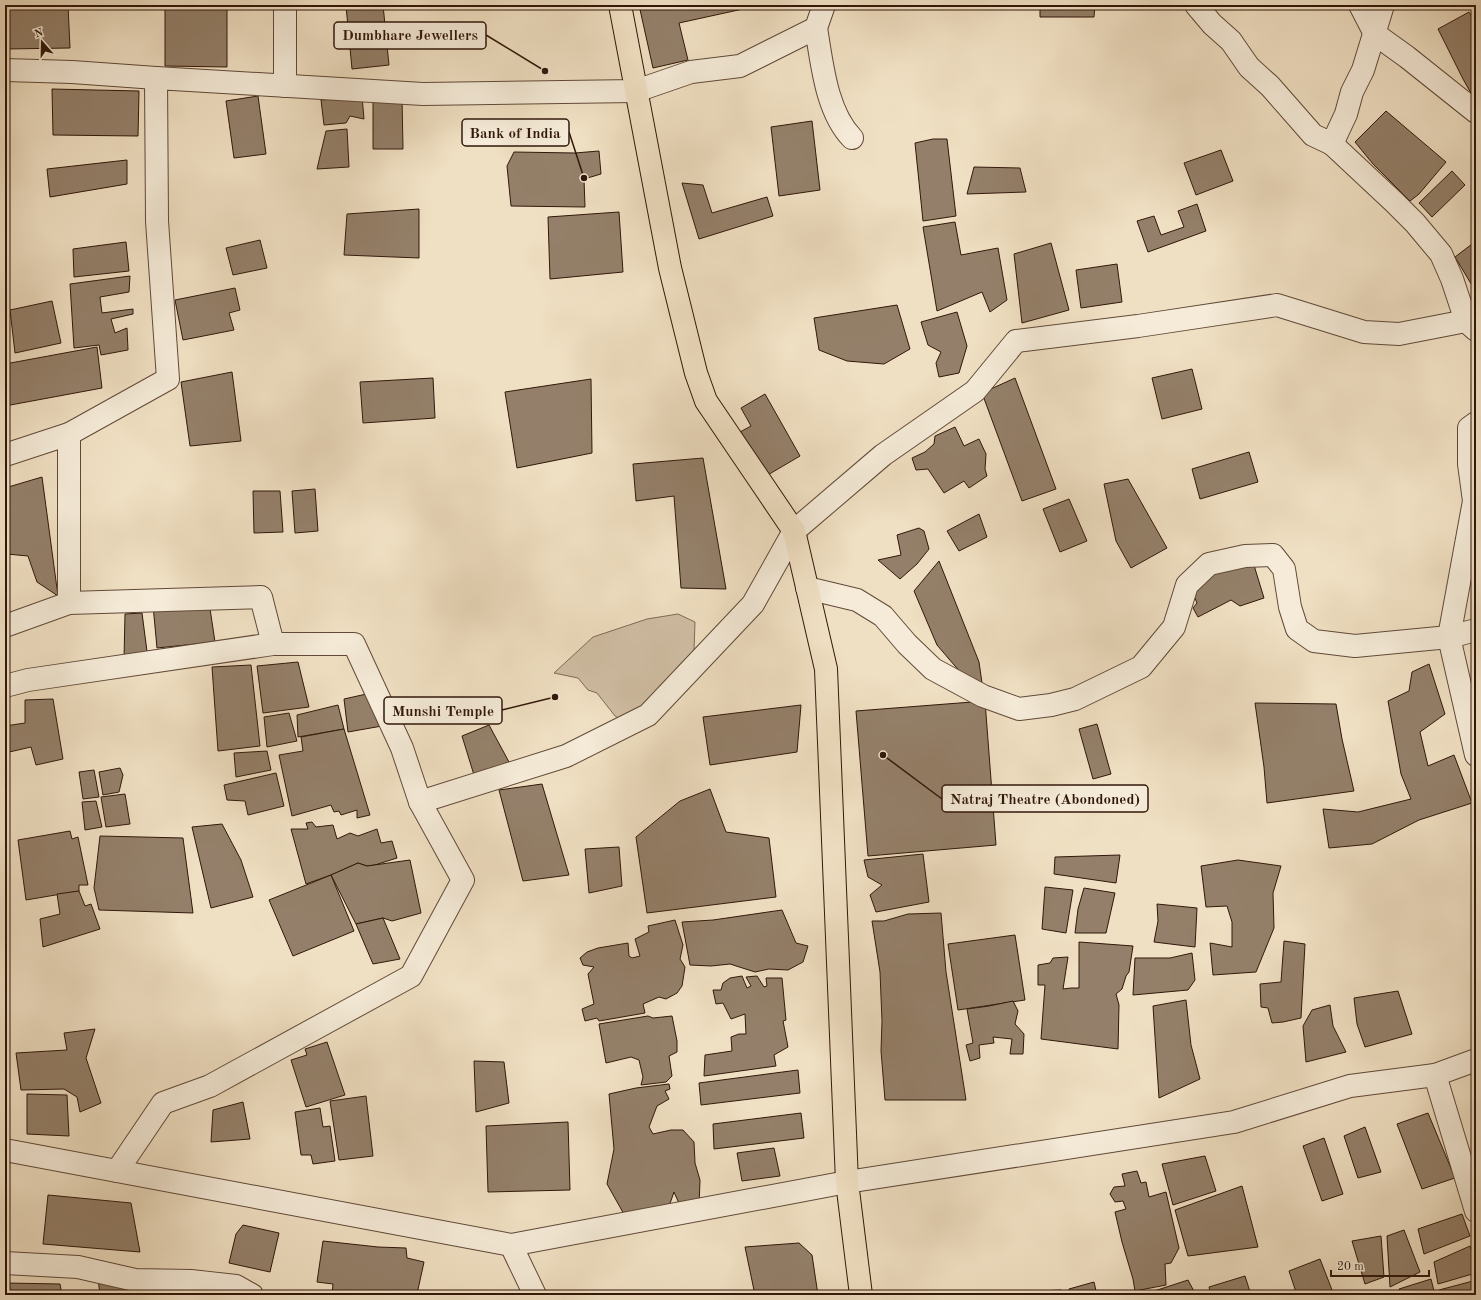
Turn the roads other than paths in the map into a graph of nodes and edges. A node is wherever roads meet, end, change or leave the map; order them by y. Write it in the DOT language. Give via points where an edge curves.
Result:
graph roads {
  1 [pos="285,5"];
  2 [pos="620,5"];
  3 [pos="824,5"];
  4 [pos="1196,5"];
  5 [pos="1360,5"];
  6 [pos="1383,5"];
  7 [pos="816,28"];
  8 [pos="1375,34"];
  9 [pos="5,70"];
  10 [pos="156,78"];
  11 [pos="285,86"];
  12 [pos="636,91"];
  13 [pos="1476,112"];
  14 [pos="852,138"];
  15 [pos="1332,144"];
  16 [pos="1471,326"];
  17 [pos="1476,423"];
  18 [pos="69,434"];
  19 [pos="5,455"];
  20 [pos="794,531"];
  21 [pos="807,588"];
  22 [pos="69,603"];
  23 [pos="5,626"];
  24 [pos="1476,630"];
  25 [pos="1449,637"];
  26 [pos="273,644"];
  27 [pos="5,686"];
  28 [pos="1476,755"];
  29 [pos="420,802"];
  30 [pos="1476,1060"];
  31 [pos="1435,1075"];
  32 [pos="5,1150"];
  33 [pos="117,1171"];
  34 [pos="847,1182"];
  35 [pos="1476,1212"];
  36 [pos="511,1245"];
  37 [pos="5,1263"];
  38 [pos="252,1295"];
  39 [pos="535,1295"];
  40 [pos="861,1295"];
  1 -- 11 [label="street"];
  2 -- 12 [label="main road"];
  3 -- 7 [label="street"];
  4 -- 15 [label="street" via="1212,24 1231,40 1249,67 1270,86 1313,135"];
  5 -- 8 [label="street"];
  6 -- 8 [label="street"];
  7 -- 12 [label="street" via="740,66 690,72"];
  7 -- 14 [label="street" via="825,82 838,116"];
  8 -- 13 [label="street"];
  8 -- 15 [label="street" via="1364,70 1352,92 1346,114"];
  9 -- 10 [label="street"];
  10 -- 11 [label="street"];
  10 -- 18 [label="street" via="157,221 168,379"];
  11 -- 12 [label="street" via="423,94"];
  12 -- 20 [label="main road" via="670,268 696,373 706,401"];
  15 -- 16 [label="street" via="1415,223 1441,254"];
  16 -- 20 [label="street" via="1399,334 1364,332 1277,305 1016,341 975,391 883,455"];
  17 -- 25 [label="street" via="1469,428 1469,464 1474,501"];
  18 -- 19 [label="street"];
  18 -- 22 [label="street"];
  20 -- 21 [label="main road"];
  20 -- 29 [label="street" via="753,604 648,715 566,756"];
  21 -- 25 [label="street" via="857,600 883,616 933,669 983,696 1019,709 1075,699 1141,667 1174,627 1187,585 1209,564 1245,556 1273,555 1284,569 1290,607 1297,629 1314,641 1355,646"];
  21 -- 34 [label="main road" via="826,669"];
  22 -- 23 [label="street"];
  22 -- 26 [label="street" via="261,597"];
  24 -- 25 [label="street"];
  25 -- 28 [label="street"];
  26 -- 27 [label="street" via="28,680"];
  26 -- 29 [label="street" via="354,644 402,748"];
  29 -- 33 [label="street" via="463,880 411,976 210,1086 163,1103"];
  30 -- 31 [label="street"];
  31 -- 34 [label="street" via="1350,1086 1234,1122"];
  31 -- 35 [label="street"];
  32 -- 33 [label="street"];
  33 -- 36 [label="street"];
  34 -- 36 [label="street"];
  34 -- 40 [label="main road"];
  36 -- 39 [label="street"];
  37 -- 38 [label="street" via="78,1267 135,1280 191,1281 236,1286"];
}
